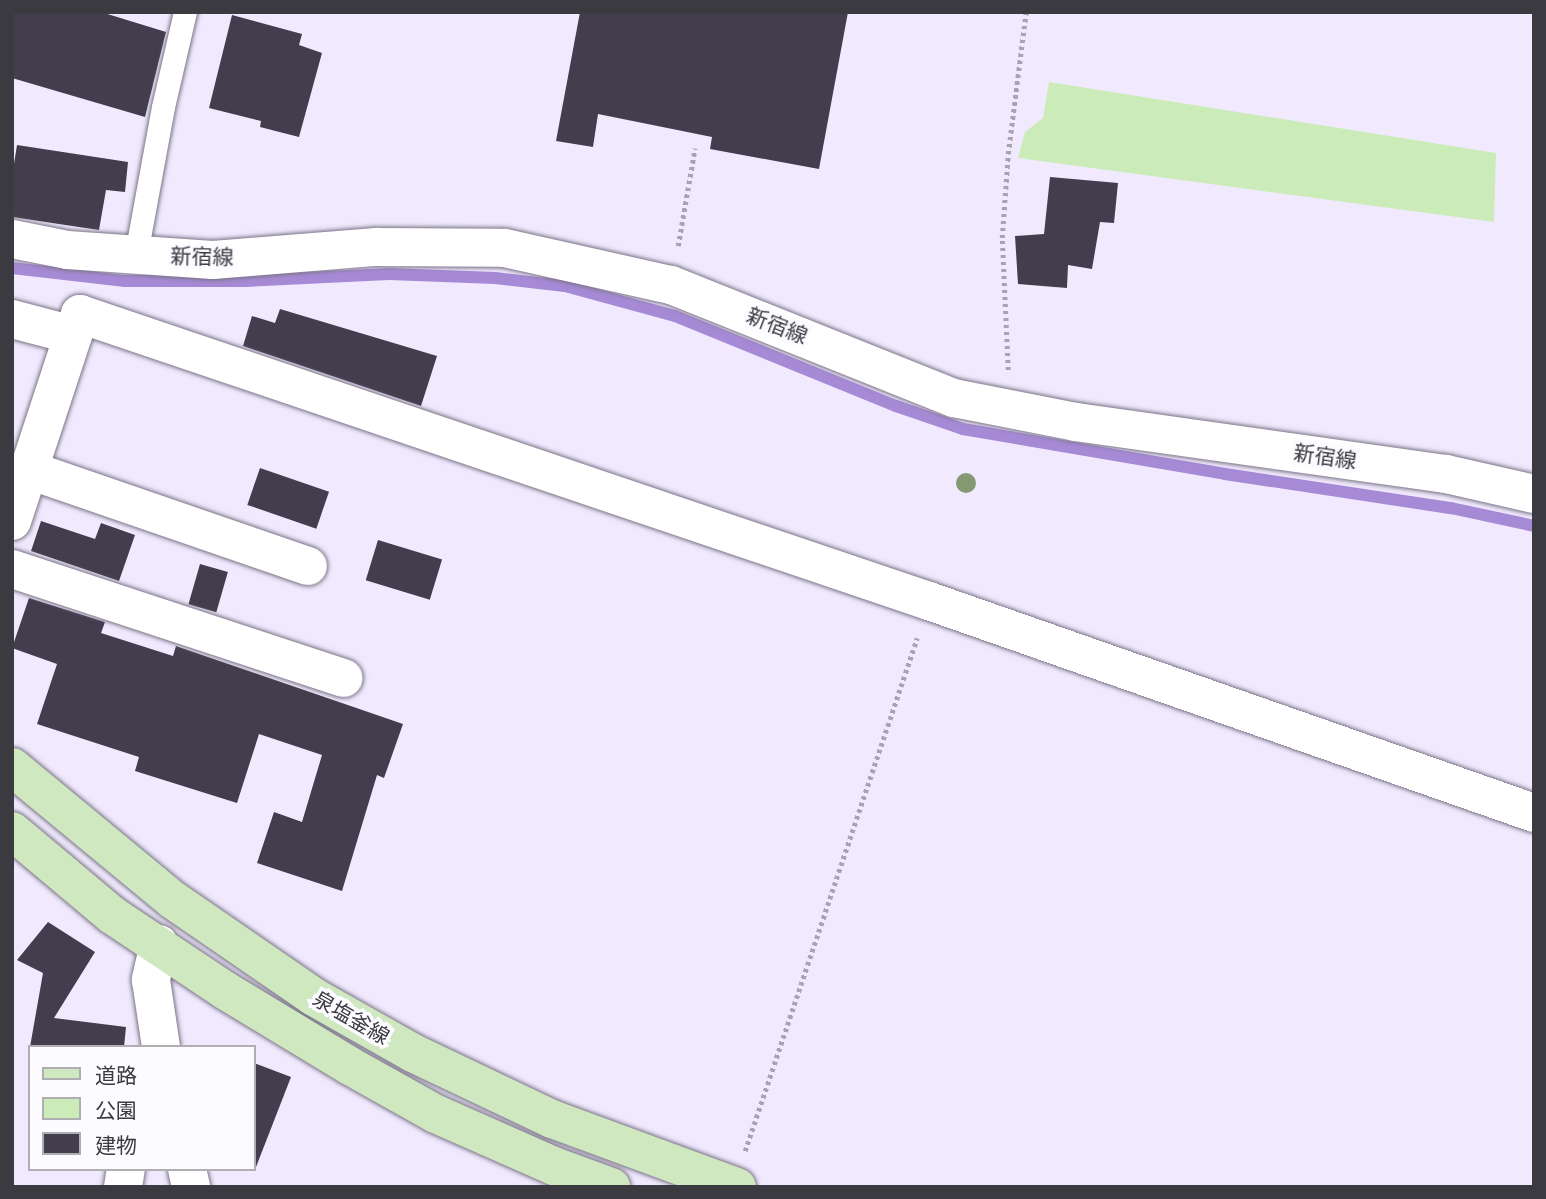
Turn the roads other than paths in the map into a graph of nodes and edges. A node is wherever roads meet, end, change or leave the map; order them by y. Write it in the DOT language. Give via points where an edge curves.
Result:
graph roads {
  1 [pos="186,12"];
  2 [pos="12,239"];
  3 [pos="136,254"];
  4 [pos="12,318"];
  5 [pos="73,335"];
  6 [pos="29,470"];
  7 [pos="1534,494"];
  8 [pos="12,521"];
  9 [pos="308,566"];
  10 [pos="12,569"];
  11 [pos="344,678"];
  12 [pos="12,767"];
  13 [pos="1534,813"];
  14 [pos="12,831"];
  15 [pos="159,944"];
  16 [pos="154,1036"];
  17 [pos="735,1186"];
  18 [pos="611,1187"];
  1 -- 3 [label="lane"];
  2 -- 3 [label="street, 新宿線" via="66,250"];
  3 -- 7 [label="street, 新宿線" via="213,260 376,247 505,248 671,285 954,398 1076,422 1446,474"];
  4 -- 5 [label="street"];
  5 -- 6 [label="street"];
  5 -- 13 [label="street" via="80,314 929,601"];
  6 -- 8 [label="street"];
  6 -- 9 [label="street"];
  10 -- 11 [label="street"];
  12 -- 17 [label="main road, 泉塩釜線" via="173,900 314,997 413,1053 552,1119"];
  14 -- 15 [label="main road, 泉塩釜線" via="112,915"];
  15 -- 16 [label="street" via="151,980"];
  15 -- 18 [label="main road, 泉塩釜線" via="226,991 436,1114"];
}
